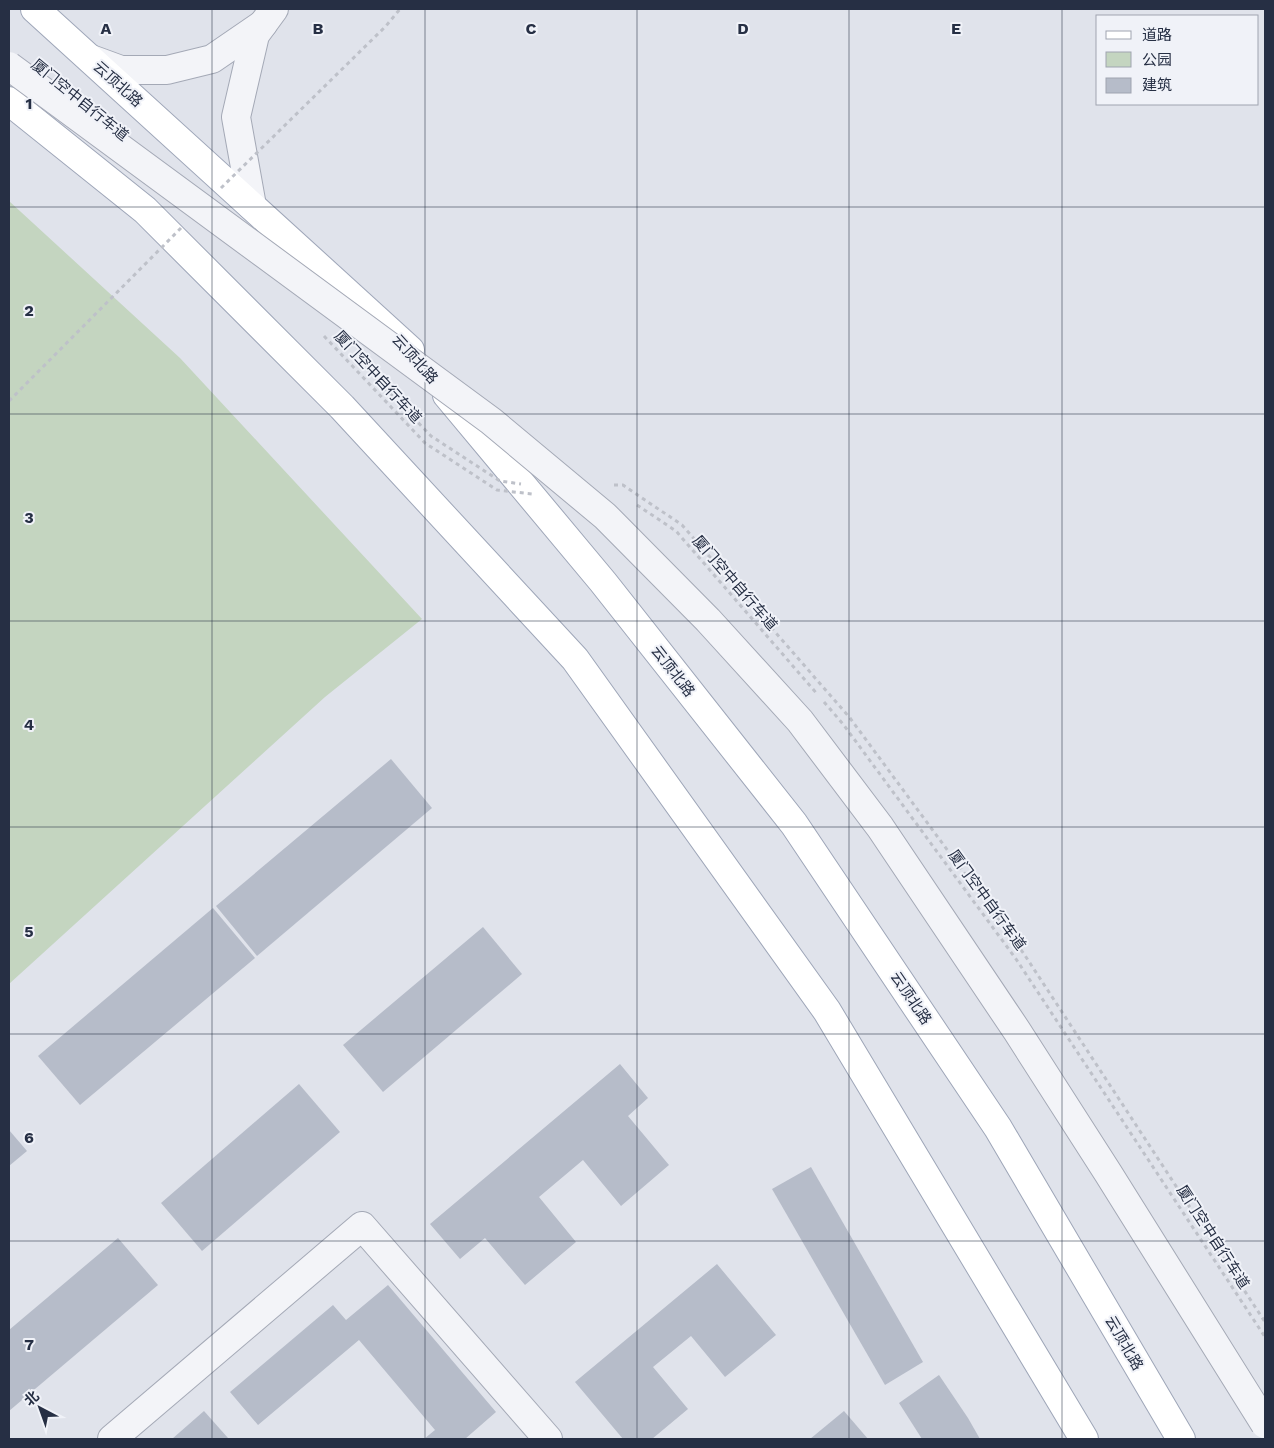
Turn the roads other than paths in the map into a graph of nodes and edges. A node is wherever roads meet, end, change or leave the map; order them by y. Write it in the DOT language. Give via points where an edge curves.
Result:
graph roads {
  1 [pos="35,9"];
  2 [pos="269,16"];
  3 [pos="91,59"];
  4 [pos="9,66"];
  5 [pos="9,101"];
  6 [pos="252,206"];
  7 [pos="1265,1424"];
  8 [pos="112,1439"];
  9 [pos="548,1439"];
  10 [pos="1084,1439"];
  11 [pos="1181,1439"];
  1 -- 3 [label="main road, 云顶北路"];
  2 -- 3 [label="street" via="212,59 166,70 122,70"];
  2 -- 6 [label="street" via="255,35 236,116"];
  3 -- 6 [label="main road, 云顶北路"];
  4 -- 7 [label="street, bridge" via="491,420 605,516 708,620 800,721 880,827 1017,1031"];
  5 -- 10 [label="main road" via="145,210 342,407 575,659 827,1011"];
  6 -- 11 [label="main road, 云顶北路" via="406,346 604,582 794,824 998,1128"];
  8 -- 9 [label="street" via="362,1226"];
}
